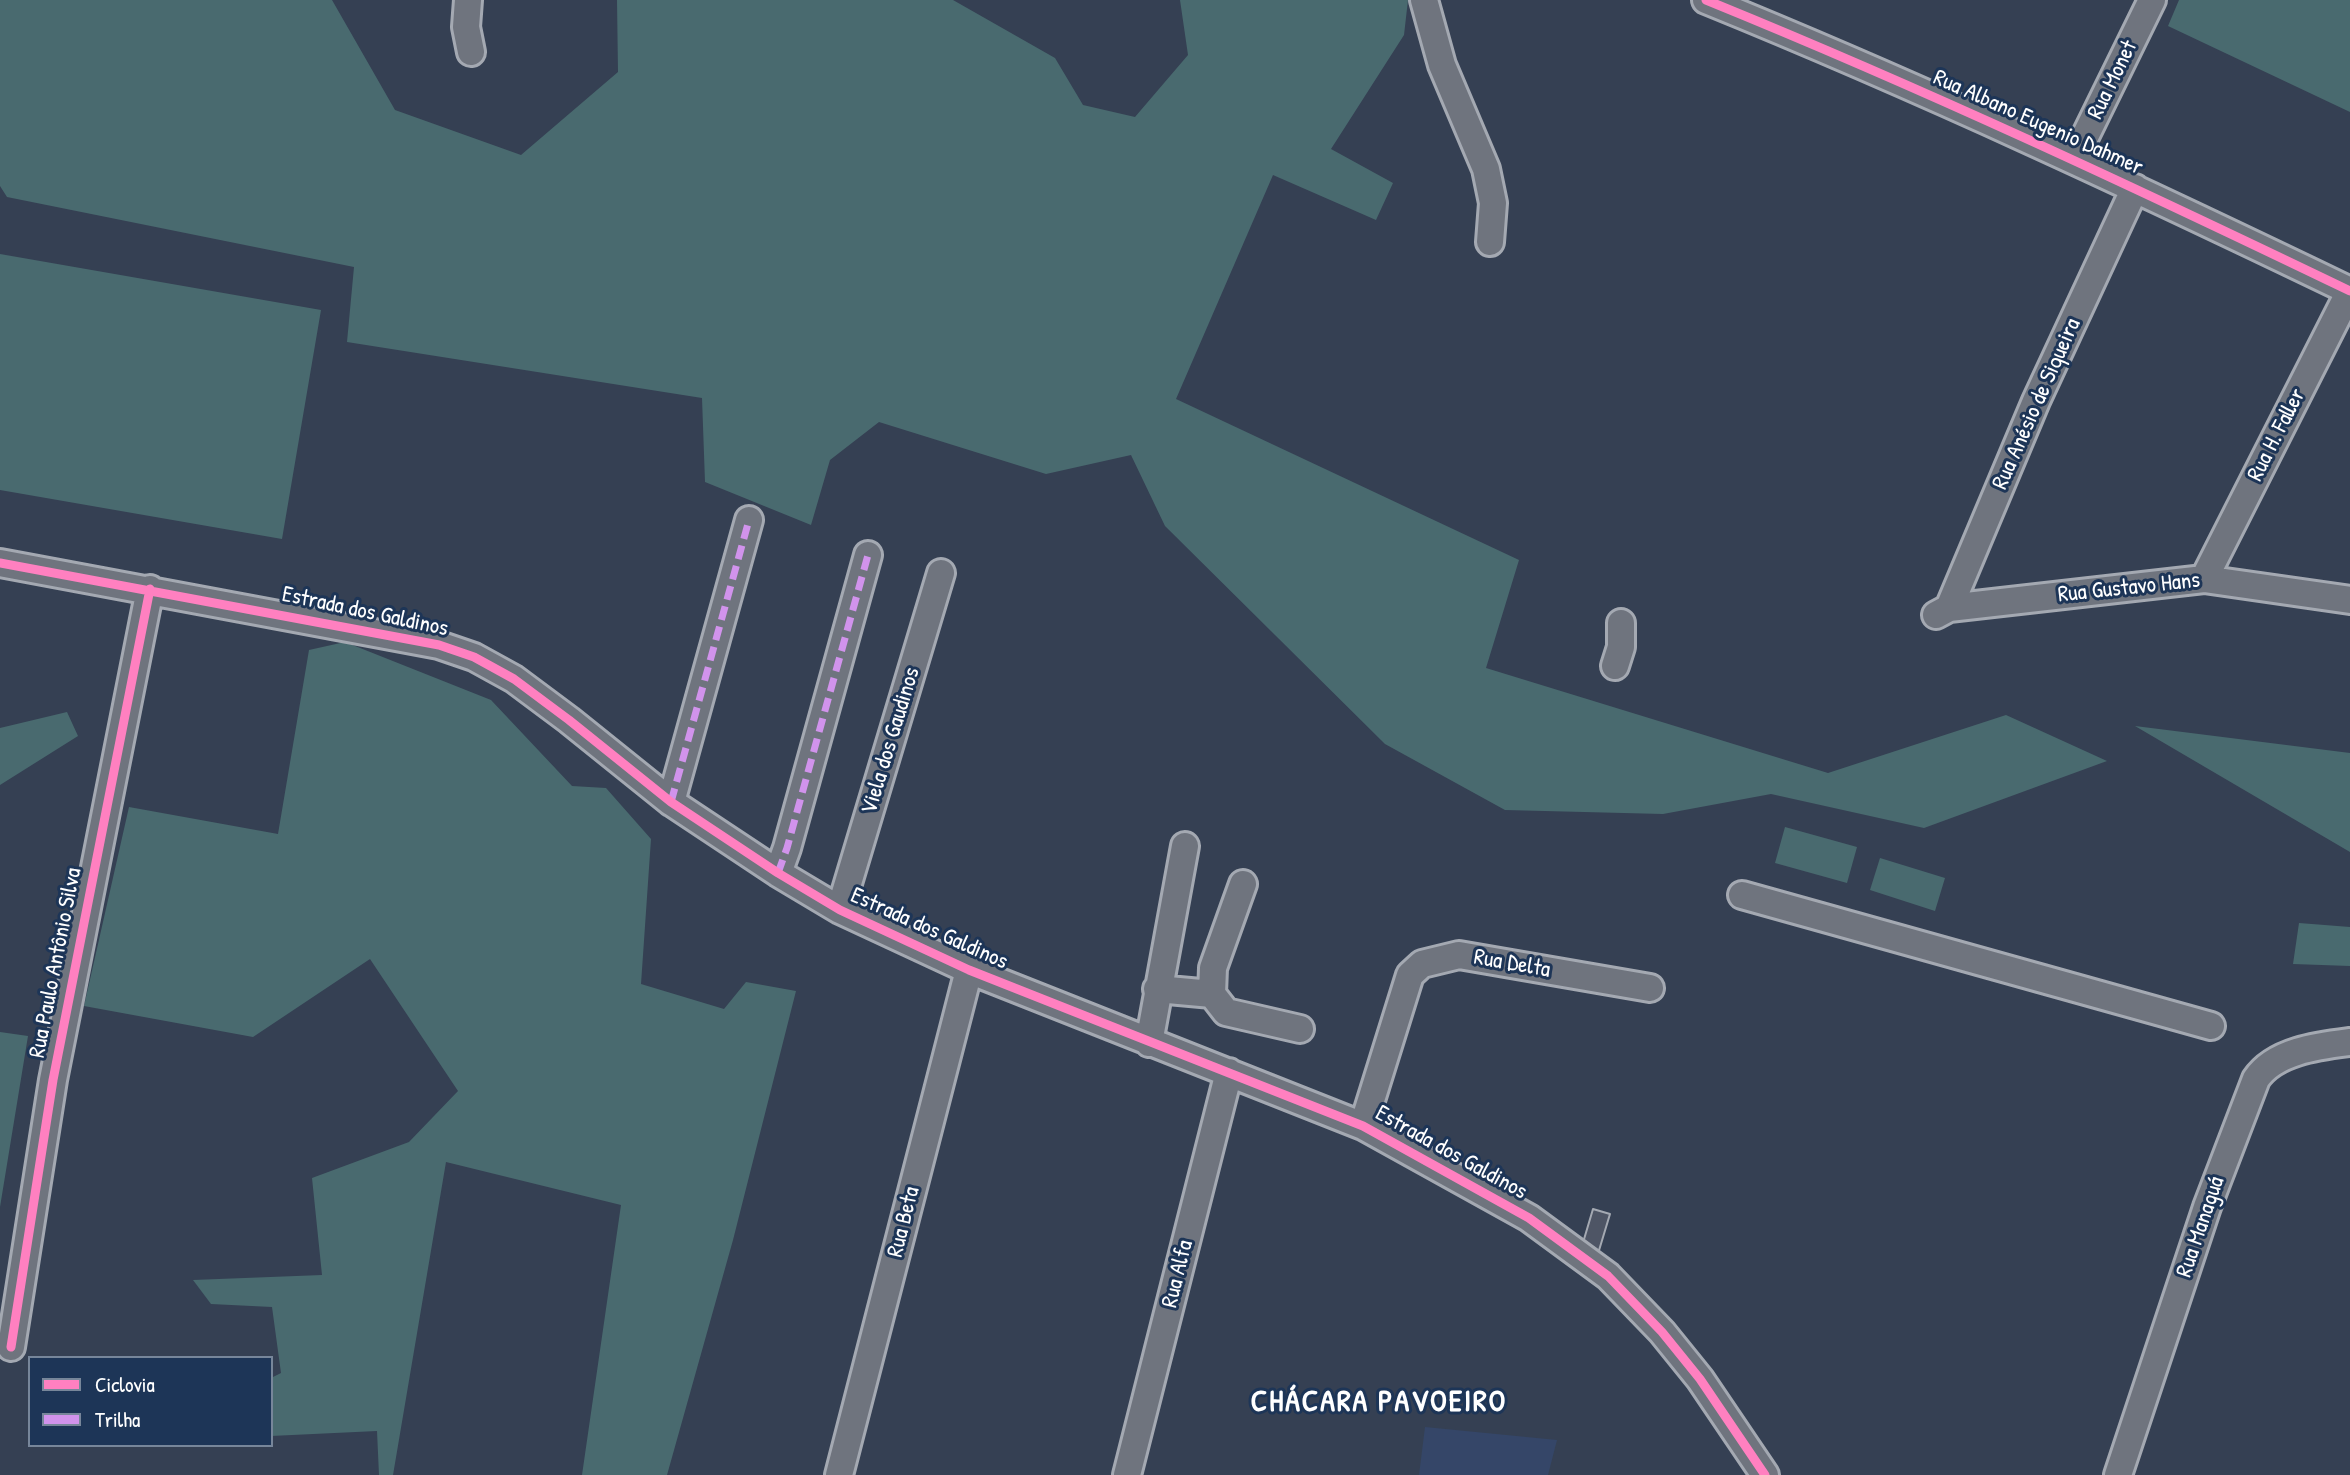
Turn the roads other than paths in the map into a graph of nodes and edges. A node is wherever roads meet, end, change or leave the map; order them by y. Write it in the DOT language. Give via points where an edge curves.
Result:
graph roads {
  1 [pos="468,0"];
  2 [pos="1424,0"];
  3 [pos="1706,0"];
  4 [pos="2152,0"];
  5 [pos="471,52"];
  6 [pos="2074,159"];
  7 [pos="2135,188"];
  8 [pos="1490,242"];
  9 [pos="2350,291"];
  10 [pos="749,520"];
  11 [pos="868,555"];
  12 [pos="0,563"];
  13 [pos="941,573"];
  14 [pos="2204,579"];
  15 [pos="150,589"];
  16 [pos="2350,600"];
  17 [pos="1942,611"];
  18 [pos="1621,623"];
  19 [pos="1615,666"];
  20 [pos="671,802"];
  21 [pos="1185,846"];
  22 [pos="778,873"];
  23 [pos="1243,884"];
  24 [pos="1742,895"];
  25 [pos="840,910"];
  26 [pos="969,970"];
  27 [pos="1650,988"];
  28 [pos="1157,989"];
  29 [pos="1212,993"];
  30 [pos="2211,1026"];
  31 [pos="1300,1029"];
  32 [pos="2350,1042"];
  33 [pos="1149,1043"];
  34 [pos="1229,1072"];
  35 [pos="1363,1126"];
  36 [pos="11,1347"];
  37 [pos="839,1475"];
  38 [pos="1127,1475"];
  39 [pos="1765,1475"];
  40 [pos="2118,1475"];
  1 -- 5 [label="street" via="466,27"];
  2 -- 8 [label="street" via="1442,65 1486,169 1493,203"];
  3 -- 6 [label="street, Rua Albano Eugenio Dahmer"];
  4 -- 6 [label="street, Rua Monet"];
  6 -- 7 [label="street, Rua Albano Eugenio Dahmer"];
  7 -- 9 [label="street, Rua Albano Eugenio Dahmer"];
  7 -- 17 [label="street, Rua Anésio de Siqueira"];
  9 -- 14 [label="street, Rua H. Faller"];
  10 -- 20 [label="street"];
  11 -- 22 [label="street"];
  12 -- 15 [label="street, Estrada dos Galdinos"];
  13 -- 25 [label="street, Viela dos Gaudinos"];
  14 -- 16 [label="street, Rua Gustavo Hans"];
  14 -- 17 [label="street, Rua Gustavo Hans"];
  15 -- 20 [label="street, Estrada dos Galdinos" via="439,645 474,657 514,678"];
  15 -- 36 [label="street, Rua Paulo Antônio Silva" via="53,1080"];
  18 -- 19 [label="street"];
  20 -- 22 [label="street, Estrada dos Galdinos"];
  21 -- 28 [label="street"];
  22 -- 25 [label="street, Estrada dos Galdinos"];
  23 -- 29 [label="street" via="1213,968"];
  24 -- 30 [label="street"];
  25 -- 26 [label="street, Estrada dos Galdinos"];
  26 -- 33 [label="street, Estrada dos Galdinos"];
  26 -- 37 [label="street, Rua Beta"];
  27 -- 35 [label="street, Rua Delta" via="1459,955 1422,964 1410,975"];
  28 -- 29 [label="street"];
  28 -- 33 [label="street"];
  29 -- 31 [label="street" via="1226,1012"];
  32 -- 40 [label="street, Rua Managuá" via="2272,1062 2256,1079 2207,1207"];
  33 -- 34 [label="street, Estrada dos Galdinos"];
  34 -- 35 [label="street, Estrada dos Galdinos"];
  34 -- 38 [label="street, Rua Alfa"];
  35 -- 39 [label="street, Estrada dos Galdinos" via="1529,1218 1608,1276 1700,1379"];
}
